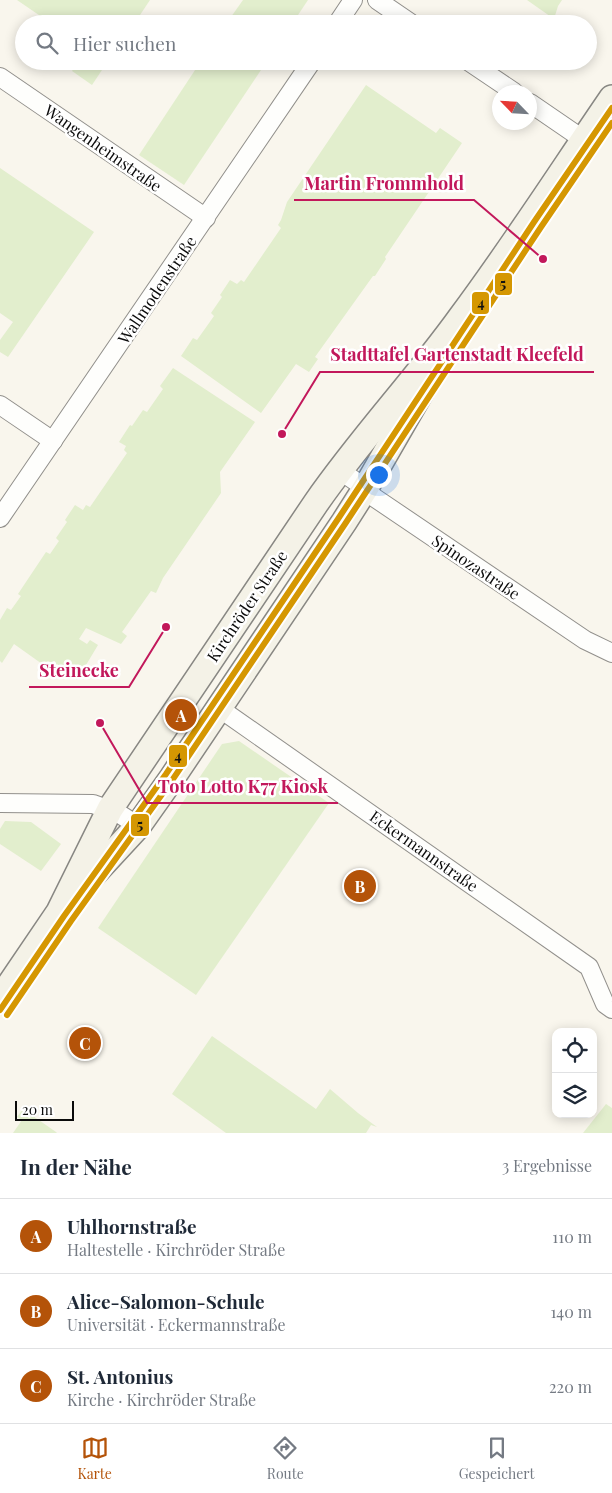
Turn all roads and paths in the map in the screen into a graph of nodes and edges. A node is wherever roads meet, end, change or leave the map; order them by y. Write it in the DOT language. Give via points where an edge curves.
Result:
graph roads {
  1 [pos="353,0"];
  2 [pos="378,0"];
  3 [pos="343,15"];
  4 [pos="399,15"];
  5 [pos="306,70"];
  6 [pos="481,70"];
  7 [pos="0,77"];
  8 [pos="504,85"];
  9 [pos="612,98"];
  10 [pos="537,108"];
  11 [pos="584,140"];
  12 [pos="206,218"];
  13 [pos="461,318"];
  14 [pos="0,405"];
  15 [pos="53,441"];
  16 [pos="345,474"];
  17 [pos="365,489"];
  18 [pos="0,518"];
  19 [pos="612,653"];
  20 [pos="219,708"];
  21 [pos="0,803"];
  22 [pos="110,809"];
  23 [pos="138,826"];
  24 [pos="59,912"];
  25 [pos="0,999"];
  26 [pos="612,1008"];
  1 -- 3 [label="street"];
  2 -- 4 [label="street"];
  5 -- 12 [label="street, Wallmodenstraße"];
  6 -- 8 [label="street"];
  7 -- 12 [label="street, Wangenheimstraße"];
  9 -- 11 [label="main road, Kirchröder Straße"];
  10 -- 11 [label="street"];
  11 -- 13 [label="main road, Kirchröder Straße"];
  12 -- 15 [label="street, Wallmodenstraße"];
  13 -- 17 [label="main road, Kirchröder Straße" via="426,386"];
  13 -- 22 [label="main road, Kirchröder Straße" via="339,470"];
  14 -- 15 [label="street"];
  15 -- 18 [label="street, Wallmodenstraße"];
  16 -- 17 [label="street, Spinozastraße"];
  17 -- 19 [label="street, Spinozastraße" via="585,640"];
  17 -- 20 [label="main road, Kirchröder Straße"];
  20 -- 23 [label="main road, Kirchröder Straße"];
  20 -- 26 [label="street, Eckermannstraße" via="589,967 605,1004"];
  21 -- 22 [label="street" via="93,804"];
  22 -- 23 [label="street"];
  22 -- 24 [label="main road, Kirchröder Straße"];
  23 -- 24 [label="main road, Kirchröder Straße"];
  24 -- 25 [label="main road, Kirchröder Straße"];
}
